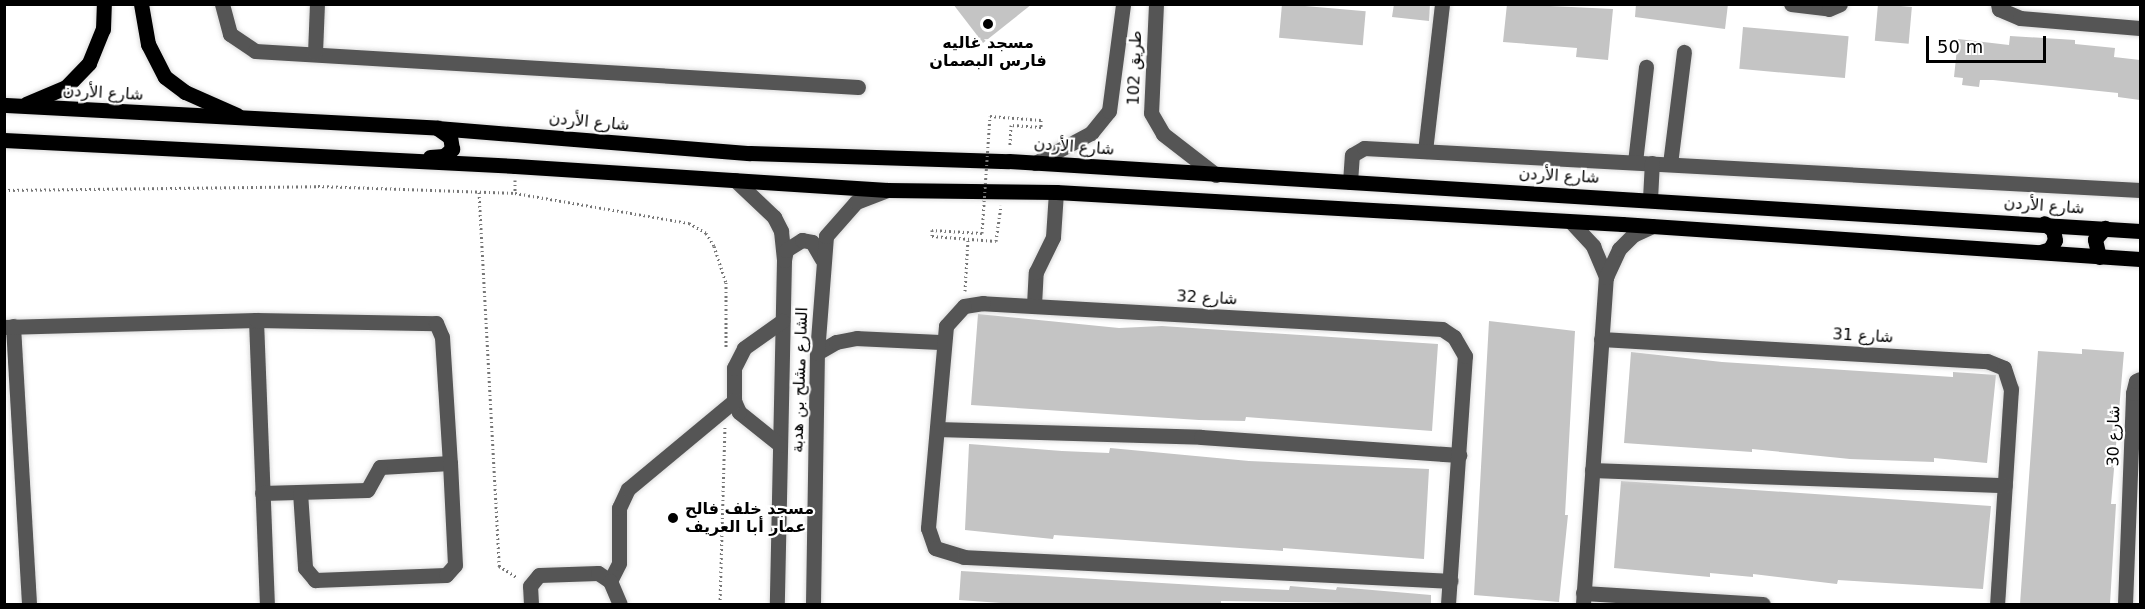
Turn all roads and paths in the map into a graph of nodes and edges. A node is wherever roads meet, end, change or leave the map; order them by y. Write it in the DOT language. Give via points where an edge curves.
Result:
graph roads {
  1 [pos="104,4"];
  2 [pos="141,4"];
  3 [pos="222,4"];
  4 [pos="317,4"];
  5 [pos="1123,4"];
  6 [pos="1156,4"];
  7 [pos="1442,4"];
  8 [pos="1791,4"];
  9 [pos="1840,4"];
  10 [pos="1998,4"];
  11 [pos="2140,28"];
  12 [pos="1684,52"];
  13 [pos="315,53"];
  14 [pos="1646,68"];
  15 [pos="858,87"];
  16 [pos="4,105"];
  17 [pos="21,106"];
  18 [pos="248,120"];
  19 [pos="437,128"];
  20 [pos="4,140"];
  21 [pos="1425,151"];
  22 [pos="338,159"];
  23 [pos="1009,161"];
  24 [pos="1635,162"];
  25 [pos="1035,163"];
  26 [pos="1652,163"];
  27 [pos="1670,164"];
  28 [pos="515,166"];
  29 [pos="1216,175"];
  30 [pos="735,180"];
  31 [pos="1350,182"];
  32 [pos="4,190"];
  33 [pos="887,190"];
  34 [pos="2140,190"];
  35 [pos="1003,191"];
  36 [pos="479,192"];
  37 [pos="1056,192"];
  38 [pos="515,193"];
  39 [pos="1650,199"];
  40 [pos="1571,222"];
  41 [pos="2044,223"];
  42 [pos="1652,226"];
  43 [pos="2105,228"];
  44 [pos="2140,231"];
  45 [pos="968,239"];
  46 [pos="2041,252"];
  47 [pos="2099,257"];
  48 [pos="822,259"];
  49 [pos="2140,259"];
  50 [pos="784,260"];
  51 [pos="1606,277"];
  52 [pos="964,306"];
  53 [pos="1034,306"];
  54 [pos="256,320"];
  55 [pos="782,321"];
  56 [pos="9,327"];
  57 [pos="1601,339"];
  58 [pos="943,342"];
  59 [pos="817,353"];
  60 [pos="726,361"];
  61 [pos="2140,379"];
  62 [pos="730,404"];
  63 [pos="937,429"];
  64 [pos="780,445"];
  65 [pos="1459,455"];
  66 [pos="450,463"];
  67 [pos="1592,470"];
  68 [pos="2005,484"];
  69 [pos="300,492"];
  70 [pos="262,493"];
  71 [pos="2136,498"];
  72 [pos="1450,580"];
  73 [pos="610,581"];
  74 [pos="530,586"];
  75 [pos="1583,599"];
  76 [pos="29,604"];
  77 [pos="267,604"];
  78 [pos="531,604"];
  79 [pos="620,604"];
  80 [pos="720,604"];
  81 [pos="777,604"];
  82 [pos="813,604"];
  83 [pos="1448,604"];
  84 [pos="1763,604"];
  85 [pos="1997,604"];
  86 [pos="2125,604"];
  1 -- 17 [label="main road" via="103,29 89,63 66,87"];
  2 -- 18 [label="main road" via="148,44 165,77 185,92"];
  3 -- 13 [label="street" via="230,33 255,51"];
  4 -- 13 [label="street"];
  5 -- 25 [label="street, طريق 102" via="1109,111 1090,132"];
  6 -- 29 [label="street, طريق 102" via="1151,113 1162,134"];
  7 -- 21 [label="street"];
  8 -- 9 [label="street" via="1829,9"];
  10 -- 11 [label="street" via="1999,9 2020,18"];
  12 -- 27 [label="street"];
  13 -- 15 [label="street"];
  14 -- 24 [label="street"];
  16 -- 17 [label="main road, شارع الأردن"];
  17 -- 18 [label="main road, شارع الأردن"];
  18 -- 19 [label="main road, شارع الأردن"];
  19 -- 22 [label="main road" via="452,142 444,156 373,152"];
  19 -- 23 [label="main road, شارع الأردن" via="750,153"];
  20 -- 22 [label="main road"];
  21 -- 24 [label="street"];
  21 -- 31 [label="street" via="1359,148 1352,155"];
  22 -- 28 [label="main road"];
  23 -- 25 [label="main road, شارع الأردن"];
  23 -- 45 [label="path, bridge" via="1011,125 1041,127 1041,120 990,116 982,233 932,230 932,236"];
  24 -- 26 [label="street"];
  25 -- 29 [label="main road, شارع الأردن"];
  26 -- 27 [label="street"];
  26 -- 39 [label="street"];
  27 -- 34 [label="street"];
  28 -- 30 [label="main road"];
  28 -- 38 [label="path"];
  29 -- 31 [label="main road, شارع الأردن"];
  30 -- 33 [label="main road"];
  30 -- 50 [label="street, الشارع مشلح بن هدبة" via="774,216 781,231"];
  31 -- 39 [label="main road, شارع الأردن"];
  32 -- 36 [label="path" via="318,186"];
  33 -- 35 [label="main road"];
  33 -- 48 [label="street, الشارع مشلح بن هدبة" via="844,211 826,236"];
  35 -- 37 [label="main road"];
  35 -- 45 [label="path" via="996,241"];
  36 -- 38 [label="path"];
  36 -- 74 [label="path" via="499,566"];
  37 -- 40 [label="main road"];
  37 -- 53 [label="street" via="1053,237 1036,272"];
  38 -- 60 [label="path" via="689,223 705,233 714,246 726,282"];
  39 -- 41 [label="main road, شارع الأردن"];
  40 -- 42 [label="main road"];
  40 -- 51 [label="street" via="1593,246"];
  41 -- 43 [label="main road, شارع الأردن"];
  41 -- 46 [label="main road" via="2053,230 2055,240 2050,249"];
  42 -- 46 [label="main road"];
  42 -- 51 [label="street" via="1618,249"];
  43 -- 44 [label="main road, شارع الأردن"];
  43 -- 47 [label="main road" via="2094,239"];
  45 -- 52 [label="path"];
  46 -- 47 [label="main road"];
  47 -- 49 [label="main road"];
  48 -- 50 [label="street" via="812,242 802,240 786,250"];
  48 -- 59 [label="street, الشارع مشلح بن هدبة"];
  50 -- 55 [label="street, الشارع مشلح بن هدبة"];
  51 -- 57 [label="street"];
  52 -- 53 [label="street, شارع 32"];
  52 -- 58 [label="street" via="946,326"];
  53 -- 65 [label="street, شارع 32" via="1442,329 1454,337 1465,356"];
  54 -- 56 [label="street"];
  54 -- 66 [label="street" via="436,323 442,337"];
  54 -- 70 [label="street"];
  55 -- 62 [label="street" via="737,357"];
  55 -- 64 [label="street, الشارع مشلح بن هدبة"];
  56 -- 76 [label="street"];
  57 -- 67 [label="street"];
  57 -- 68 [label="street, شارع 31" via="1987,361 2004,368 2011,389"];
  58 -- 59 [label="street" via="857,338 836,342"];
  58 -- 63 [label="street"];
  59 -- 82 [label="street, الشارع مشلح بن هدبة"];
  61 -- 71 [label="street, شارع 30" via="2133,393"];
  62 -- 64 [label="street"];
  62 -- 73 [label="street" via="628,489 619,508 619,563"];
  62 -- 80 [label="path"];
  63 -- 65 [label="street" via="1201,437"];
  63 -- 72 [label="street" via="928,528 935,548 964,557"];
  64 -- 81 [label="street, الشارع مشلح بن هدبة"];
  65 -- 72 [label="street, شارع 32"];
  66 -- 69 [label="street" via="380,467 367,490"];
  66 -- 69 [label="street" via="455,565 446,575 315,580 305,568"];
  67 -- 68 [label="street"];
  67 -- 75 [label="street"];
  68 -- 85 [label="street, شارع 31"];
  69 -- 70 [label="street"];
  70 -- 77 [label="street"];
  71 -- 86 [label="street, شارع 30"];
  72 -- 83 [label="street, شارع 32"];
  73 -- 74 [label="street" via="598,573 539,575"];
  73 -- 79 [label="street"];
  74 -- 78 [label="street"];
  75 -- 84 [label="street"];
}
